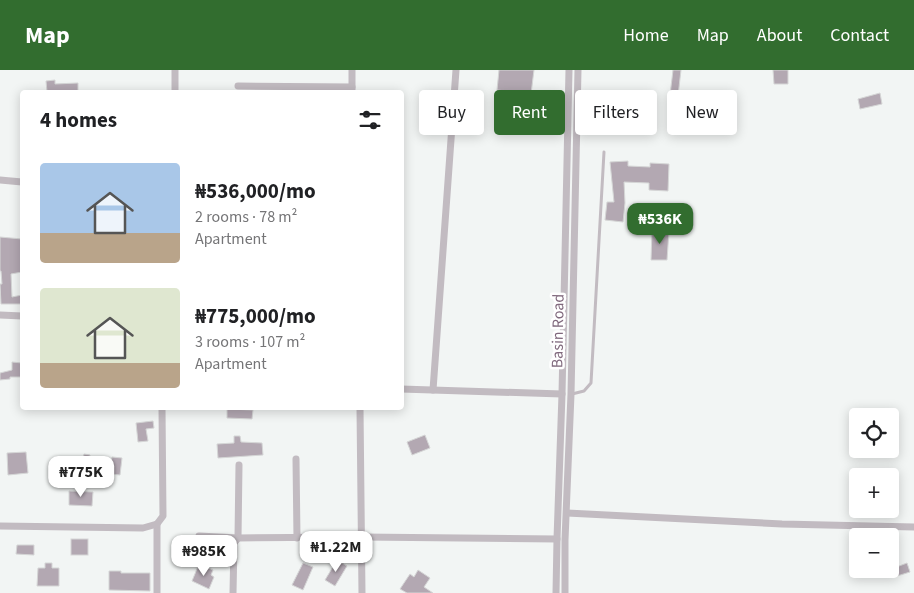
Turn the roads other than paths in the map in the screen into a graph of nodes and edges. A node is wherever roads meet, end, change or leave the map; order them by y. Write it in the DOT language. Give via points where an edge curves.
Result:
graph roads {
  1 [pos="175,70"];
  2 [pos="352,70"];
  3 [pos="456,70"];
  4 [pos="569,70"];
  5 [pos="578,70"];
  6 [pos="238,86"];
  7 [pos="175,90"];
  8 [pos="352,90"];
  9 [pos="604,152"];
  10 [pos="0,180"];
  11 [pos="20,182"];
  12 [pos="574,266"];
  13 [pos="565,267"];
  14 [pos="0,315"];
  15 [pos="20,316"];
  16 [pos="404,389"];
  17 [pos="433,390"];
  18 [pos="562,394"];
  19 [pos="571,394"];
  20 [pos="162,410"];
  21 [pos="360,410"];
  22 [pos="296,459"];
  23 [pos="239,465"];
  24 [pos="567,513"];
  25 [pos="157,524"];
  26 [pos="0,526"];
  27 [pos="914,527"];
  28 [pos="199,536"];
  29 [pos="362,537"];
  30 [pos="238,538"];
  31 [pos="297,538"];
  32 [pos="557,539"];
  33 [pos="157,593"];
  34 [pos="232,593"];
  35 [pos="362,593"];
  36 [pos="556,593"];
  37 [pos="565,593"];
  1 -- 7 [label="street"];
  2 -- 8 [label="street"];
  3 -- 17 [label="street"];
  4 -- 13 [label="street, Basin Road"];
  5 -- 12 [label="street, Basin Road"];
  6 -- 8 [label="street"];
  9 -- 19 [label="lane" via="591,383 584,391"];
  10 -- 11 [label="street"];
  12 -- 13 [label="street"];
  12 -- 19 [label="street, Basin Road"];
  13 -- 18 [label="street, Basin Road"];
  14 -- 15 [label="street"];
  16 -- 17 [label="street"];
  17 -- 18 [label="street"];
  18 -- 32 [label="street, Basin Road"];
  19 -- 24 [label="street, Basin Road"];
  20 -- 25 [label="street" via="163,516"];
  21 -- 29 [label="street"];
  22 -- 31 [label="street"];
  23 -- 30 [label="street"];
  24 -- 27 [label="street"];
  24 -- 37 [label="street, Basin Road"];
  25 -- 26 [label="street" via="143,528"];
  25 -- 33 [label="street"];
  28 -- 30 [label="street"];
  29 -- 31 [label="street"];
  29 -- 32 [label="street"];
  29 -- 35 [label="street"];
  30 -- 31 [label="street"];
  30 -- 34 [label="street" via="234,543"];
  32 -- 36 [label="street, Basin Road"];
}
